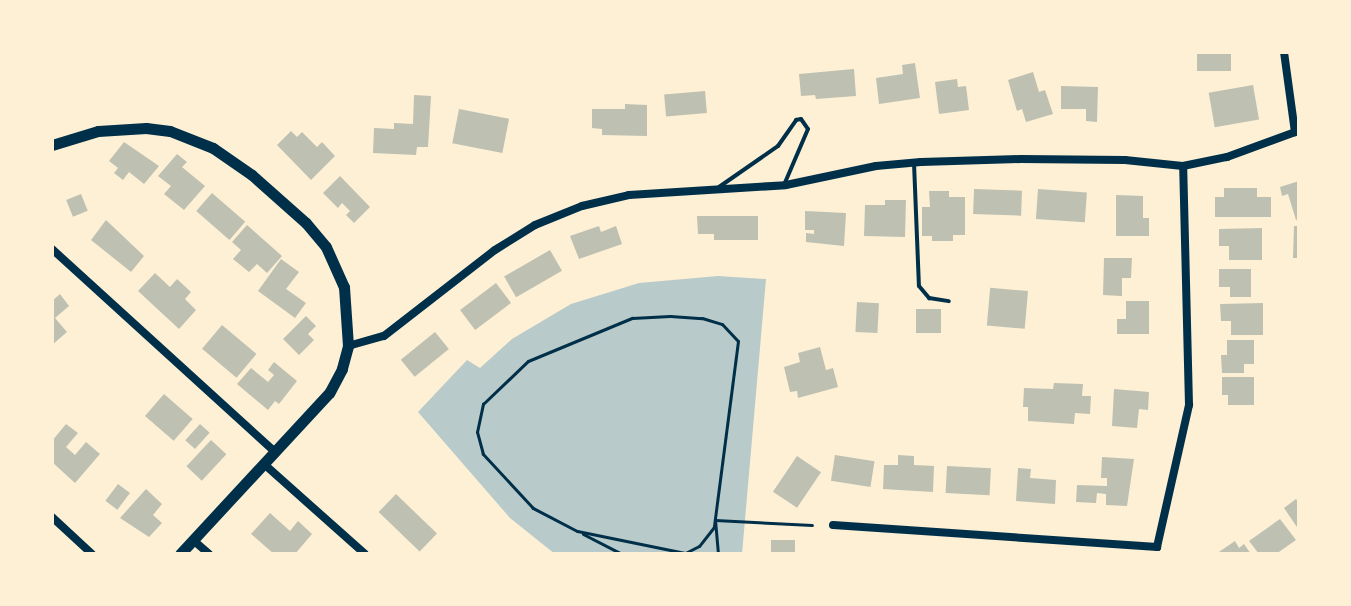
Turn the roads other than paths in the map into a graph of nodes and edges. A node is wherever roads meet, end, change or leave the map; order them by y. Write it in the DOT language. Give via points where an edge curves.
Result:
graph roads {
  1 [pos="1284,52"];
  2 [pos="1297,134"];
  3 [pos="52,145"];
  4 [pos="914,163"];
  5 [pos="1183,166"];
  6 [pos="784,185"];
  7 [pos="710,193"];
  8 [pos="52,249"];
  9 [pos="949,301"];
  10 [pos="348,346"];
  11 [pos="275,452"];
  12 [pos="264,464"];
  13 [pos="52,517"];
  14 [pos="833,525"];
  15 [pos="193,540"];
  16 [pos="92,554"];
  17 [pos="180,554"];
  18 [pos="209,554"];
  19 [pos="365,554"];
  1 -- 2 [label="street"];
  2 -- 5 [label="street"];
  3 -- 10 [label="street" via="98,131 146,128 189,136 230,159 306,223 326,247 344,287"];
  4 -- 5 [label="street" via="1125,160"];
  4 -- 6 [label="street"];
  4 -- 9 [label="lane" via="919,286 929,298"];
  5 -- 14 [label="street" via="1189,405 1157,547"];
  6 -- 7 [label="street"];
  6 -- 7 [label="lane" via="808,129 801,119 778,146"];
  7 -- 10 [label="street" via="629,195 535,225 384,336"];
  8 -- 11 [label="street"];
  10 -- 11 [label="street" via="329,393"];
  11 -- 12 [label="street"];
  12 -- 15 [label="street"];
  12 -- 19 [label="street"];
  13 -- 16 [label="street"];
  15 -- 17 [label="street"];
  15 -- 18 [label="street"];
}
